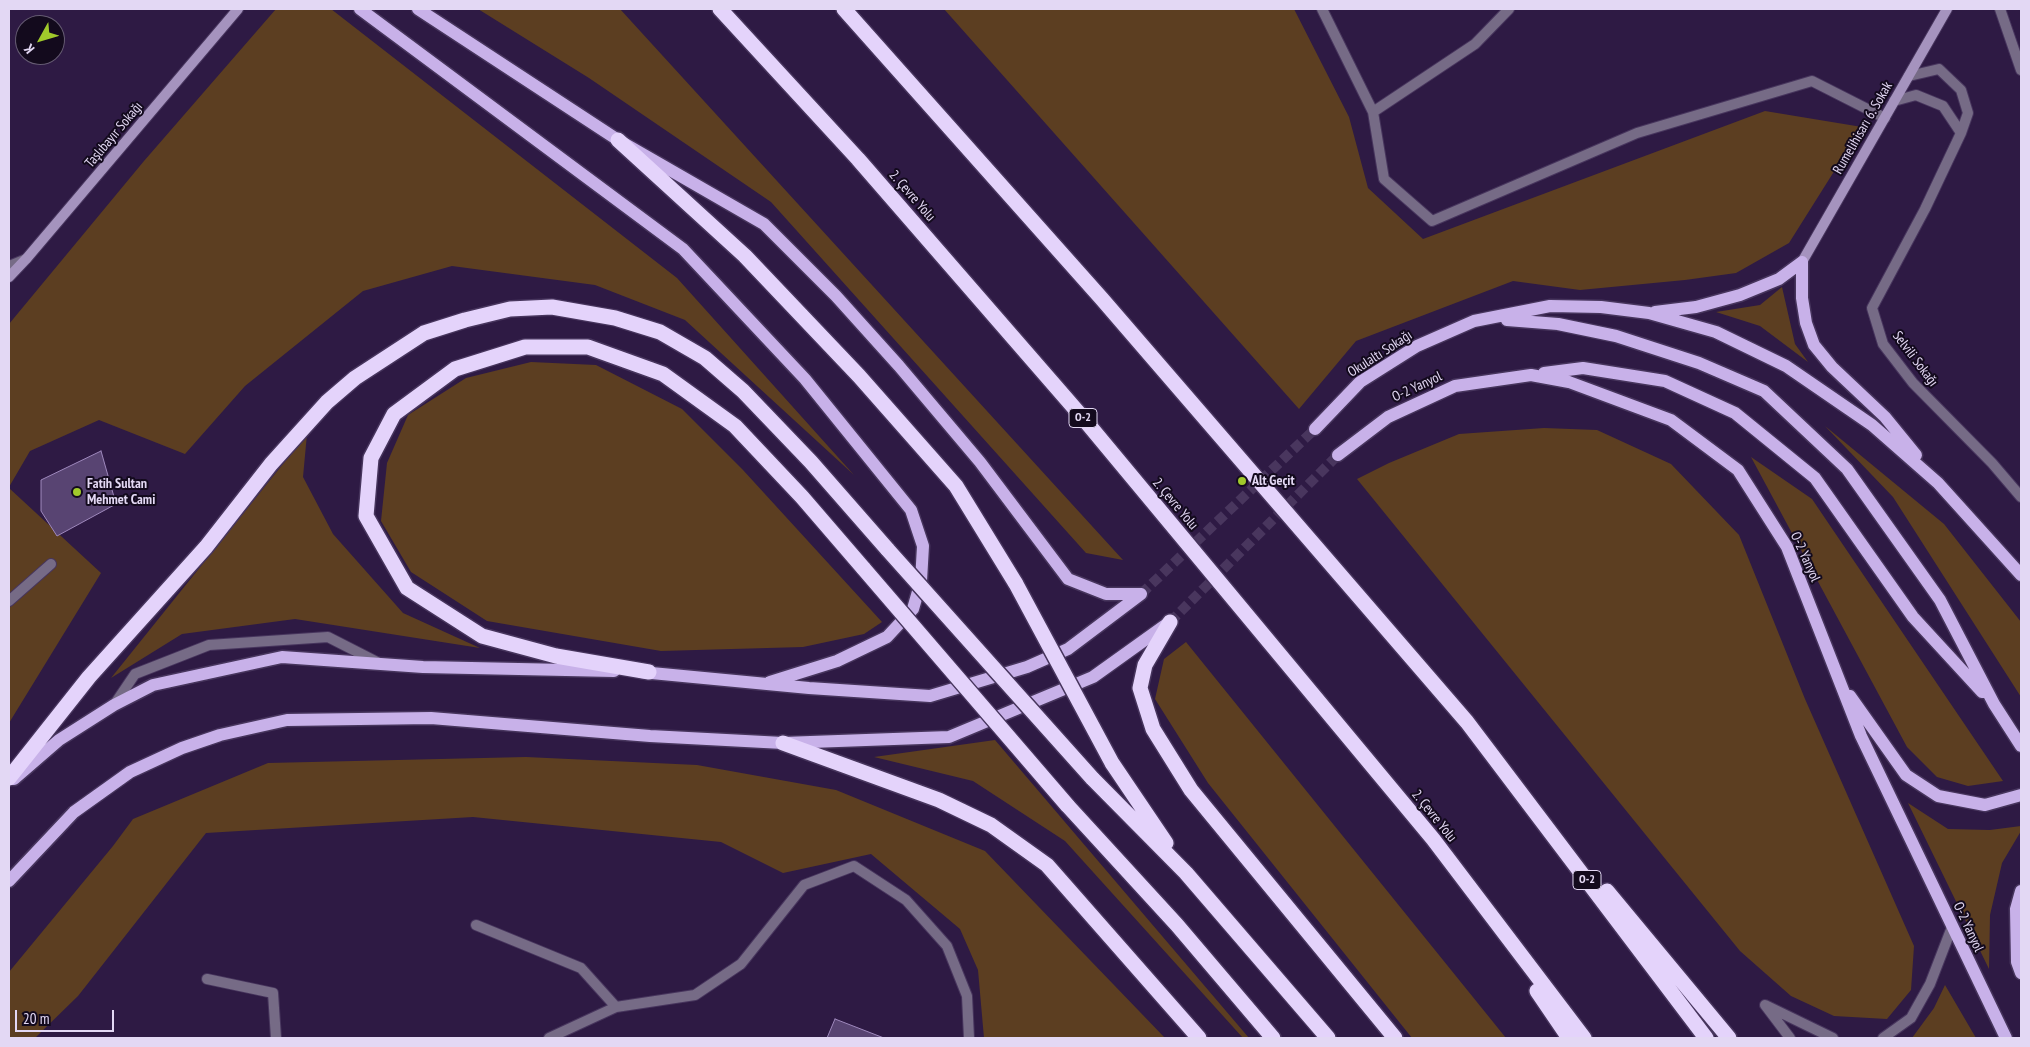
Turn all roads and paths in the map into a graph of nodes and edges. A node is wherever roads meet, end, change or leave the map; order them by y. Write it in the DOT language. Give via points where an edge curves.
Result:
graph roads {
  1 [pos="238,9"];
  2 [pos="360,9"];
  3 [pos="418,9"];
  4 [pos="720,9"];
  5 [pos="844,9"];
  6 [pos="1322,9"];
  7 [pos="1509,9"];
  8 [pos="1947,9"];
  9 [pos="2000,9"];
  10 [pos="2021,70"];
  11 [pos="1908,76"];
  12 [pos="1894,101"];
  13 [pos="1373,112"];
  14 [pos="1885,118"];
  15 [pos="1962,133"];
  16 [pos="618,140"];
  17 [pos="28,258"];
  18 [pos="1802,262"];
  19 [pos="9,266"];
  20 [pos="9,278"];
  21 [pos="1649,313"];
  22 [pos="1474,321"];
  23 [pos="1532,374"];
  24 [pos="1315,429"];
  25 [pos="1338,455"];
  26 [pos="1938,483"];
  27 [pos="2021,497"];
  28 [pos="51,564"];
  29 [pos="2021,575"];
  30 [pos="9,600"];
  31 [pos="1170,622"];
  32 [pos="380,664"];
  33 [pos="649,672"];
  34 [pos="1840,682"];
  35 [pos="766,684"];
  36 [pos="1994,704"];
  37 [pos="114,705"];
  38 [pos="1467,722"];
  39 [pos="783,743"];
  40 [pos="2021,746"];
  41 [pos="9,778"];
  42 [pos="9,784"];
  43 [pos="2021,795"];
  44 [pos="1434,839"];
  45 [pos="1186,873"];
  46 [pos="9,881"];
  47 [pos="2021,892"];
  48 [pos="476,925"];
  49 [pos="1952,927"];
  50 [pos="2021,973"];
  51 [pos="207,979"];
  52 [pos="616,1007"];
  53 [pos="276,1038"];
  54 [pos="549,1038"];
  55 [pos="969,1038"];
  56 [pos="1199,1038"];
  57 [pos="1273,1038"];
  58 [pos="1328,1038"];
  59 [pos="1395,1038"];
  60 [pos="1569,1038"];
  61 [pos="1584,1038"];
  62 [pos="1706,1038"];
  63 [pos="1729,1038"];
  64 [pos="1790,1038"];
  65 [pos="1833,1038"];
  66 [pos="1883,1038"];
  67 [pos="2006,1038"];
  1 -- 17 [label="street, Taşlıbayır Sokağı"];
  2 -- 35 [label="main road" via="683,249 805,379 911,510 923,546 922,581 913,609 888,637 837,661"];
  3 -- 16 [label="main road"];
  4 -- 44 [label="highway, 2. Çevre Yolu / O-2" via="858,159 1083,418"];
  5 -- 38 [label="highway, O-2" via="1102,298"];
  6 -- 13 [label="street"];
  7 -- 13 [label="street" via="1475,44"];
  8 -- 11 [label="street, Rumelihisarı 6. Sokak"];
  9 -- 10 [label="street"];
  11 -- 12 [label="street, Rumelihisarı 6. Sokak"];
  11 -- 15 [label="street, Selvili Sokağı" via="1939,70 1961,90 1968,113"];
  12 -- 14 [label="street, Rumelihisarı 6. Sokak"];
  12 -- 15 [label="street" via="1916,95 1943,106"];
  13 -- 14 [label="street" via="1384,179 1432,221 1637,133 1812,81"];
  14 -- 18 [label="street, Rumelihisarı 6. Sokak"];
  15 -- 27 [label="street, Selvili Sokağı" via="1872,308 1883,344 1913,383"];
  16 -- 35 [label="main road" via="764,224 836,296 898,366 980,462 1068,579 1106,594 1141,594 1068,649 1027,667 930,696"];
  16 -- 45 [label="highway, bridge" via="745,256 956,486 1016,584 1112,762"];
  17 -- 19 [label="street"];
  17 -- 20 [label="street, Taşlıbayır Sokağı"];
  18 -- 21 [label="main road" via="1779,279 1740,295 1696,307"];
  18 -- 26 [label="main road" via="1802,298 1814,345 1832,367 1885,417"];
  21 -- 22 [label="main road" via="1550,306"];
  21 -- 26 [label="main road" via="1716,332 1786,366 1872,425"];
  22 -- 24 [label="main road, Okulaltı Sokağı" via="1417,346 1360,382"];
  22 -- 36 [label="main road" via="1522,320 1616,336 1699,363 1764,391 1847,469 1940,600"];
  23 -- 25 [label="main road, O-2 Yanyol" via="1455,386 1388,417"];
  23 -- 34 [label="main road, O-2 Yanyol" via="1570,382 1671,420 1738,470 1787,547"];
  23 -- 36 [label="main road" via="1583,368 1666,381 1735,413 1815,478 1912,616"];
  26 -- 29 [label="main road"];
  28 -- 30 [label="street"];
  31 -- 39 [label="main road" via="1093,677 949,737"];
  31 -- 59 [label="highway" via="1145,665 1140,688 1153,729 1191,790"];
  32 -- 33 [label="main road"];
  32 -- 37 [label="main road" via="282,657 153,685"];
  32 -- 37 [label="street" via="328,637 208,645 136,674"];
  33 -- 35 [label="main road"];
  33 -- 57 [label="highway, bridge" via="556,656 482,636 407,588 366,516 372,458 394,414 455,369 525,347 588,346 663,374 735,426 802,497"];
  34 -- 43 [label="main road" via="1906,775 1938,796 1985,805"];
  34 -- 49 [label="main road, O-2 Yanyol" via="1861,736"];
  36 -- 40 [label="main road"];
  37 -- 42 [label="main road" via="59,740"];
  38 -- 62 [label="highway, O-2"];
  38 -- 63 [label="highway"];
  39 -- 46 [label="main road" via="431,718 287,720 220,735 130,772 74,812"];
  39 -- 56 [label="highway" via="939,800 991,825 1047,865"];
  41 -- 45 [label="highway, bridge" via="89,677 206,547 271,464 327,402 354,378 424,333 510,309 552,307 615,318 660,332 705,358 743,391 811,462 1092,778"];
  44 -- 60 [label="highway"];
  44 -- 61 [label="highway, 2. Çevre Yolu / O-2"];
  45 -- 58 [label="highway"];
  47 -- 50 [label="main road" via="2016,909 2017,962"];
  48 -- 52 [label="street" via="581,968"];
  49 -- 66 [label="street" via="1930,984 1911,1018"];
  49 -- 67 [label="main road, O-2 Yanyol"];
  51 -- 53 [label="street" via="274,993"];
  52 -- 54 [label="street"];
  52 -- 55 [label="street" via="694,995 741,964 804,885 854,866 906,900 948,946 967,996"];
  64 -- 65 [label="street" via="1764,1005"];
}
